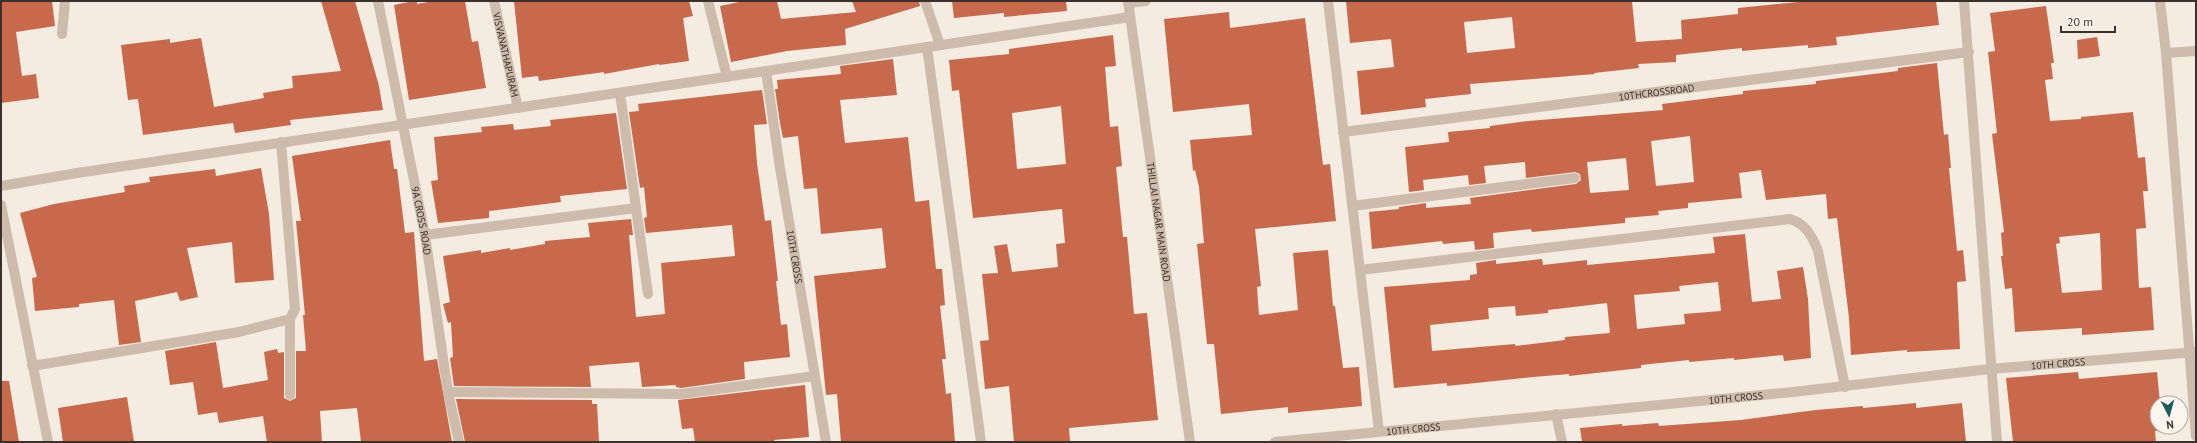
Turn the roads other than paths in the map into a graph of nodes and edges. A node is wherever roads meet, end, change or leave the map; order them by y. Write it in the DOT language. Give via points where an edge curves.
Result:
graph roads {
  1 [pos="65,1"];
  2 [pos="378,1"];
  3 [pos="494,1"];
  4 [pos="708,1"];
  5 [pos="925,1"];
  6 [pos="1146,1"];
  7 [pos="1328,1"];
  8 [pos="1964,1"];
  9 [pos="2160,1"];
  10 [pos="1128,2"];
  11 [pos="1130,16"];
  12 [pos="62,34"];
  13 [pos="940,45"];
  14 [pos="927,47"];
  15 [pos="2196,51"];
  16 [pos="1969,52"];
  17 [pos="2166,53"];
  18 [pos="766,71"];
  19 [pos="727,77"];
  20 [pos="620,93"];
  21 [pos="518,108"];
  22 [pos="404,124"];
  23 [pos="1343,132"];
  24 [pos="282,142"];
  25 [pos="1575,178"];
  26 [pos="1,186"];
  27 [pos="1,205"];
  28 [pos="1352,206"];
  29 [pos="636,208"];
  30 [pos="425,235"];
  31 [pos="1360,270"];
  32 [pos="648,294"];
  33 [pos="290,320"];
  34 [pos="2193,352"];
  35 [pos="32,366"];
  36 [pos="1990,369"];
  37 [pos="815,376"];
  38 [pos="1845,387"];
  39 [pos="448,392"];
  40 [pos="290,395"];
  41 [pos="1556,414"];
  42 [pos="1379,431"];
  43 [pos="2196,436"];
  44 [pos="48,442"];
  45 [pos="459,442"];
  46 [pos="826,442"];
  47 [pos="981,442"];
  48 [pos="1190,442"];
  49 [pos="1275,442"];
  50 [pos="1562,442"];
  51 [pos="1997,442"];
  1 -- 12 [label="street"];
  2 -- 22 [label="street, 9A CROSS ROAD"];
  3 -- 21 [label="street, VISVANATHAPURAM"];
  4 -- 19 [label="street"];
  5 -- 13 [label="street"];
  6 -- 10 [label="street"];
  7 -- 23 [label="street"];
  8 -- 16 [label="street"];
  9 -- 17 [label="street"];
  10 -- 11 [label="street, THILLAI NAGAR MAIN ROAD"];
  11 -- 13 [label="street"];
  11 -- 48 [label="street, THILLAI NAGAR MAIN ROAD"];
  13 -- 14 [label="street"];
  14 -- 18 [label="street"];
  14 -- 47 [label="street"];
  15 -- 17 [label="street"];
  16 -- 23 [label="street, 10THCROSSROAD"];
  16 -- 36 [label="street"];
  17 -- 34 [label="street"];
  18 -- 19 [label="street"];
  18 -- 37 [label="street, 10TH CROSS"];
  19 -- 20 [label="street"];
  20 -- 21 [label="street"];
  20 -- 29 [label="street"];
  21 -- 22 [label="street"];
  22 -- 24 [label="street"];
  22 -- 30 [label="street, 9A CROSS ROAD"];
  23 -- 28 [label="street"];
  24 -- 26 [label="street"];
  24 -- 33 [label="street" via="295,309"];
  25 -- 28 [label="street"];
  27 -- 35 [label="street"];
  28 -- 31 [label="street"];
  29 -- 30 [label="street"];
  29 -- 32 [label="street"];
  30 -- 39 [label="street, 9A CROSS ROAD"];
  31 -- 38 [label="street" via="1790,218 1805,227 1818,251"];
  31 -- 42 [label="street"];
  33 -- 35 [label="street" via="239,332"];
  33 -- 40 [label="street"];
  34 -- 36 [label="street, 10TH CROSS"];
  34 -- 43 [label="street"];
  35 -- 44 [label="street"];
  36 -- 38 [label="street, 10TH CROSS"];
  36 -- 51 [label="street"];
  37 -- 39 [label="street" via="680,394"];
  37 -- 46 [label="street, 10TH CROSS"];
  38 -- 41 [label="street, 10TH CROSS"];
  39 -- 45 [label="street, 9A CROSS ROAD"];
  41 -- 42 [label="street, 10TH CROSS"];
  41 -- 50 [label="street"];
  42 -- 49 [label="street, 10TH CROSS"];
}
